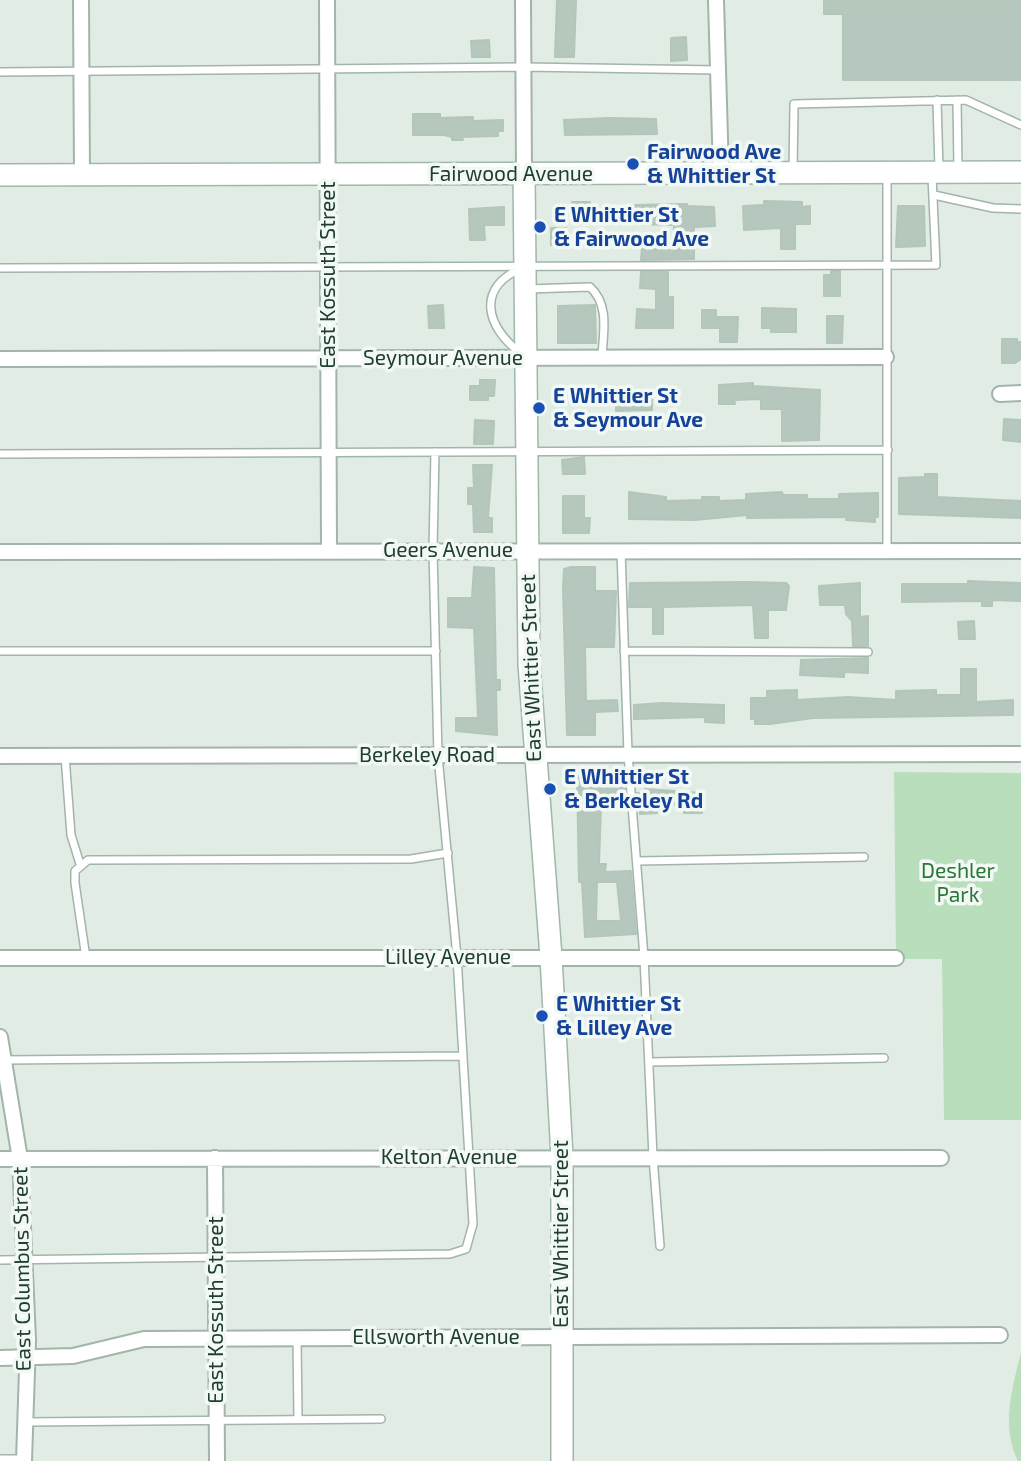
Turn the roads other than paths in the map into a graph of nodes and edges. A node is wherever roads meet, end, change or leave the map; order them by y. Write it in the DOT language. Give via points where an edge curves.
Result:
graph roads {
  1 [pos="82,0"];
  2 [pos="327,0"];
  3 [pos="523,0"];
  4 [pos="716,0"];
  5 [pos="524,67"];
  6 [pos="327,68"];
  7 [pos="718,69"];
  8 [pos="0,72"];
  9 [pos="82,72"];
  10 [pos="937,100"];
  11 [pos="957,100"];
  12 [pos="1021,125"];
  13 [pos="1021,172"];
  14 [pos="524,173"];
  15 [pos="721,173"];
  16 [pos="793,173"];
  17 [pos="887,173"];
  18 [pos="943,173"];
  19 [pos="0,175"];
  20 [pos="82,175"];
  21 [pos="327,175"];
  22 [pos="934,195"];
  23 [pos="1021,209"];
  24 [pos="526,266"];
  25 [pos="887,266"];
  26 [pos="328,267"];
  27 [pos="0,268"];
  28 [pos="526,289"];
  29 [pos="886,357"];
  30 [pos="527,358"];
  31 [pos="602,358"];
  32 [pos="0,359"];
  33 [pos="328,359"];
  34 [pos="1021,393"];
  35 [pos="1000,394"];
  36 [pos="888,450"];
  37 [pos="528,451"];
  38 [pos="435,452"];
  39 [pos="0,454"];
  40 [pos="328,454"];
  41 [pos="433,550"];
  42 [pos="527,550"];
  43 [pos="621,550"];
  44 [pos="328,551"];
  45 [pos="887,551"];
  46 [pos="1021,551"];
  47 [pos="0,552"];
  48 [pos="0,651"];
  49 [pos="436,651"];
  50 [pos="624,651"];
  51 [pos="867,652"];
  52 [pos="534,754"];
  53 [pos="628,754"];
  54 [pos="1021,754"];
  55 [pos="0,756"];
  56 [pos="65,756"];
  57 [pos="439,756"];
  58 [pos="448,853"];
  59 [pos="864,857"];
  60 [pos="637,860"];
  61 [pos="80,864"];
  62 [pos="457,957"];
  63 [pos="551,957"];
  64 [pos="644,957"];
  65 [pos="0,958"];
  66 [pos="86,958"];
  67 [pos="896,958"];
  68 [pos="0,1037"];
  69 [pos="463,1056"];
  70 [pos="884,1058"];
  71 [pos="2,1060"];
  72 [pos="649,1062"];
  73 [pos="469,1157"];
  74 [pos="562,1157"];
  75 [pos="653,1157"];
  76 [pos="215,1158"];
  77 [pos="941,1158"];
  78 [pos="0,1159"];
  79 [pos="20,1159"];
  80 [pos="660,1246"];
  81 [pos="0,1260"];
  82 [pos="25,1260"];
  83 [pos="215,1260"];
  84 [pos="1000,1335"];
  85 [pos="561,1336"];
  86 [pos="297,1338"];
  87 [pos="216,1339"];
  88 [pos="0,1358"];
  89 [pos="28,1358"];
  90 [pos="298,1419"];
  91 [pos="381,1419"];
  92 [pos="217,1420"];
  93 [pos="24,1422"];
  94 [pos="0,1459"];
  95 [pos="24,1460"];
  96 [pos="217,1461"];
  97 [pos="562,1461"];
  1 -- 9 [label="street"];
  2 -- 6 [label="street, East Kossuth Street"];
  3 -- 5 [label="street, East Whittier Street"];
  4 -- 7 [label="street"];
  5 -- 6 [label="lane"];
  5 -- 7 [label="lane"];
  5 -- 14 [label="street, East Whittier Street"];
  6 -- 9 [label="lane"];
  6 -- 21 [label="street, East Kossuth Street"];
  7 -- 15 [label="street"];
  8 -- 9 [label="lane"];
  9 -- 20 [label="street"];
  10 -- 11 [label="lane"];
  10 -- 16 [label="lane" via="794,104"];
  10 -- 18 [label="lane"];
  11 -- 12 [label="lane" via="983,105"];
  11 -- 18 [label="lane"];
  13 -- 18 [label="street, Fairwood Avenue"];
  14 -- 15 [label="street, Fairwood Avenue"];
  14 -- 21 [label="street, Fairwood Avenue"];
  14 -- 24 [label="street, East Whittier Street"];
  15 -- 16 [label="street, Fairwood Avenue"];
  16 -- 17 [label="street, Fairwood Avenue"];
  17 -- 18 [label="street, Fairwood Avenue"];
  17 -- 25 [label="lane"];
  18 -- 22 [label="lane"];
  19 -- 20 [label="street, Fairwood Avenue"];
  20 -- 21 [label="street, Fairwood Avenue"];
  21 -- 26 [label="street, East Kossuth Street"];
  22 -- 23 [label="lane"];
  22 -- 25 [label="lane" via="936,265"];
  24 -- 25 [label="lane"];
  24 -- 26 [label="lane"];
  24 -- 28 [label="street, East Whittier Street"];
  24 -- 30 [label="lane" via="505,275 491,297 492,322 506,342"];
  25 -- 29 [label="lane"];
  26 -- 27 [label="lane"];
  26 -- 33 [label="street, East Kossuth Street"];
  28 -- 30 [label="street, East Whittier Street"];
  28 -- 31 [label="lane" via="590,287 604,310"];
  29 -- 31 [label="street, Seymour Avenue"];
  29 -- 36 [label="lane"];
  30 -- 31 [label="street, Seymour Avenue"];
  30 -- 33 [label="street, Seymour Avenue"];
  30 -- 37 [label="street, East Whittier Street"];
  32 -- 33 [label="street, Seymour Avenue"];
  33 -- 40 [label="street, East Kossuth Street"];
  34 -- 35 [label="street"];
  36 -- 37 [label="lane"];
  36 -- 45 [label="lane"];
  37 -- 38 [label="lane"];
  37 -- 42 [label="street, East Whittier Street"];
  38 -- 40 [label="lane"];
  38 -- 41 [label="lane"];
  39 -- 40 [label="lane"];
  40 -- 44 [label="street, East Kossuth Street"];
  41 -- 42 [label="street, Geers Avenue"];
  41 -- 44 [label="street, Geers Avenue"];
  41 -- 49 [label="lane"];
  42 -- 43 [label="street, Geers Avenue"];
  42 -- 52 [label="street, East Whittier Street"];
  43 -- 45 [label="street, Geers Avenue"];
  43 -- 50 [label="lane"];
  44 -- 47 [label="street, Geers Avenue"];
  45 -- 46 [label="street, Geers Avenue"];
  48 -- 49 [label="lane"];
  49 -- 57 [label="lane"];
  50 -- 51 [label="lane"];
  50 -- 53 [label="lane"];
  52 -- 53 [label="street, Berkeley Road"];
  52 -- 57 [label="street, Berkeley Road"];
  52 -- 63 [label="street, East Whittier Street"];
  53 -- 54 [label="street, Berkeley Road"];
  53 -- 60 [label="lane"];
  55 -- 56 [label="street, Berkeley Road"];
  56 -- 57 [label="street, Berkeley Road"];
  56 -- 61 [label="lane" via="71,835"];
  57 -- 58 [label="lane"];
  58 -- 61 [label="lane" via="411,859 88,860"];
  58 -- 62 [label="lane"];
  59 -- 60 [label="lane"];
  60 -- 64 [label="lane"];
  61 -- 66 [label="lane" via="75,883"];
  62 -- 63 [label="street, Lilley Avenue"];
  62 -- 66 [label="street, Lilley Avenue"];
  62 -- 69 [label="lane"];
  63 -- 64 [label="street, Lilley Avenue"];
  63 -- 74 [label="street, East Whittier Street"];
  64 -- 67 [label="street, Lilley Avenue"];
  64 -- 72 [label="lane"];
  65 -- 66 [label="street, Lilley Avenue"];
  68 -- 71 [label="street, East Columbus Street"];
  69 -- 71 [label="lane"];
  69 -- 73 [label="lane"];
  70 -- 72 [label="lane"];
  71 -- 79 [label="street, East Columbus Street"];
  72 -- 75 [label="lane"];
  73 -- 74 [label="street, Kelton Avenue"];
  73 -- 76 [label="street, Kelton Avenue"];
  73 -- 83 [label="lane" via="472,1224 466,1249 450,1254"];
  74 -- 75 [label="street, Kelton Avenue"];
  74 -- 85 [label="street, East Whittier Street"];
  75 -- 77 [label="street, Kelton Avenue"];
  75 -- 80 [label="lane"];
  76 -- 79 [label="street, Kelton Avenue"];
  76 -- 83 [label="street, East Kossuth Street"];
  78 -- 79 [label="street, Kelton Avenue"];
  79 -- 82 [label="street, East Columbus Street"];
  81 -- 82 [label="lane"];
  82 -- 83 [label="lane"];
  82 -- 89 [label="street, East Columbus Street"];
  83 -- 87 [label="street, East Kossuth Street"];
  84 -- 85 [label="street, Ellsworth Avenue"];
  85 -- 86 [label="street, Ellsworth Avenue"];
  85 -- 97 [label="street, East Whittier Street"];
  86 -- 87 [label="street, Ellsworth Avenue"];
  86 -- 90 [label="lane"];
  87 -- 89 [label="street, Ellsworth Avenue" via="144,1339 73,1356"];
  87 -- 92 [label="street, East Kossuth Street"];
  88 -- 89 [label="street, Ellsworth Avenue"];
  89 -- 93 [label="street, East Columbus Street"];
  90 -- 91 [label="lane"];
  90 -- 92 [label="lane"];
  92 -- 93 [label="lane"];
  92 -- 96 [label="street, East Kossuth Street"];
  93 -- 95 [label="street, East Columbus Street"];
  94 -- 95 [label="lane"];
}
